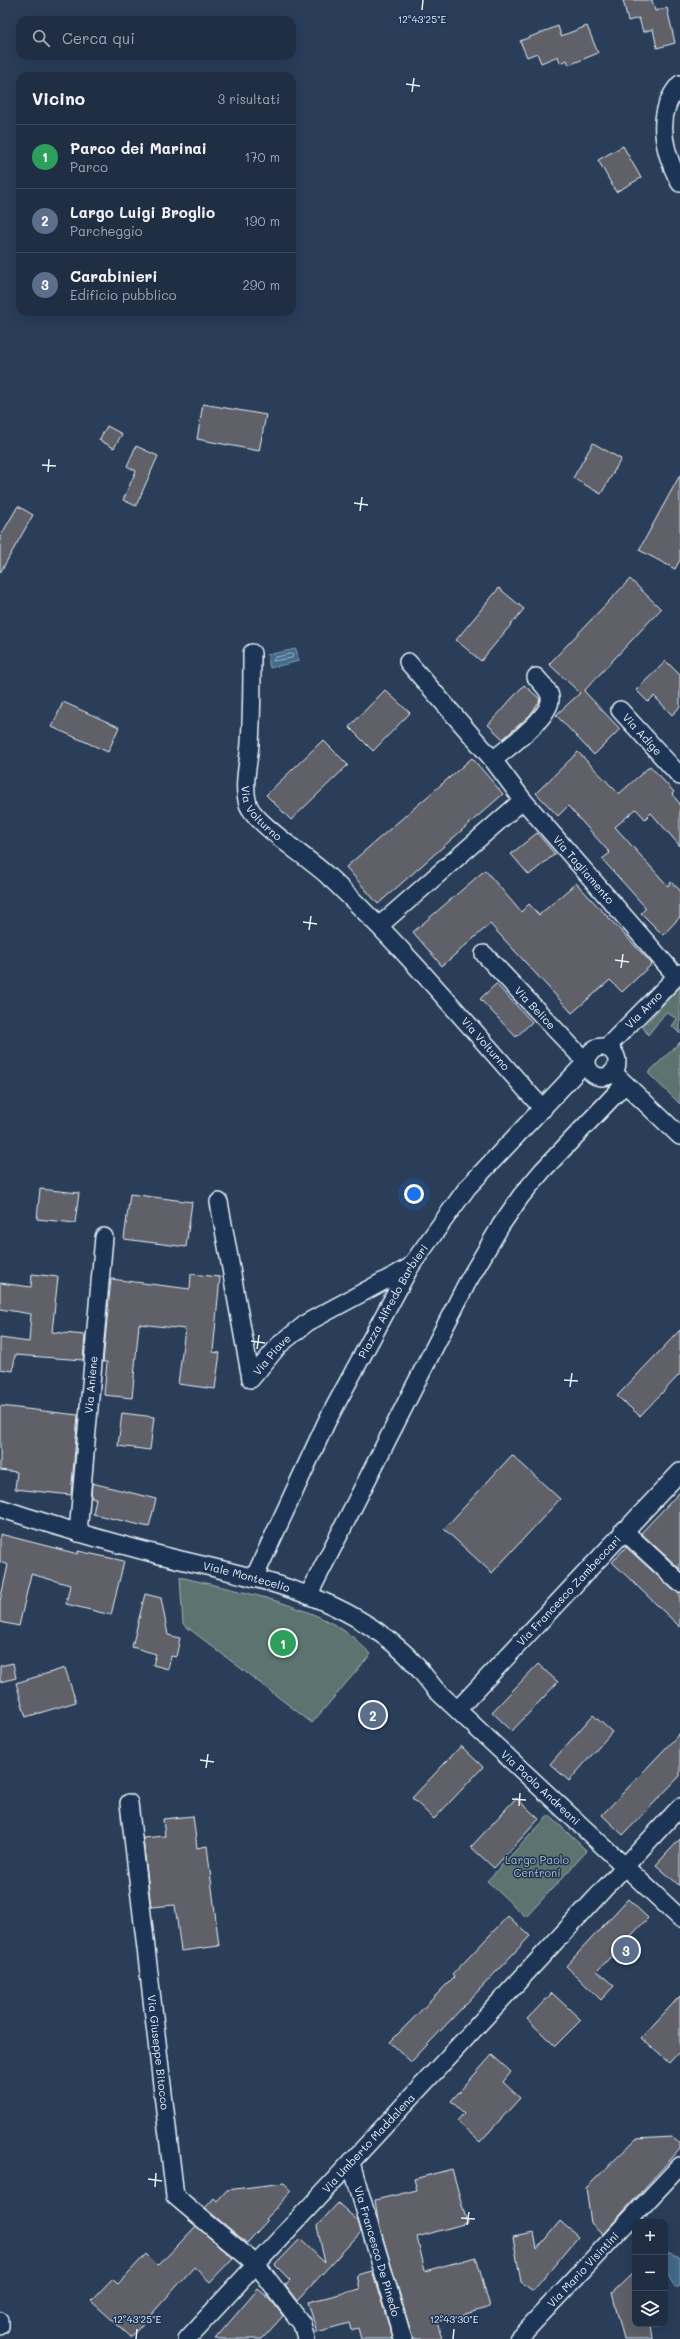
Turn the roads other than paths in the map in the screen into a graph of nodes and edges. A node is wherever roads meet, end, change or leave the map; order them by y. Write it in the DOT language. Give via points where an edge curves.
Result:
graph roads {
  1 [pos="680,84"];
  2 [pos="680,183"];
  3 [pos="252,653"];
  4 [pos="408,662"];
  5 [pos="536,677"];
  6 [pos="620,710"];
  7 [pos="494,760"];
  8 [pos="680,776"];
  9 [pos="523,800"];
  10 [pos="379,926"];
  11 [pos="484,954"];
  12 [pos="678,975"];
  13 [pos="607,1047"];
  14 [pos="586,1062"];
  15 [pos="619,1078"];
  16 [pos="543,1109"];
  17 [pos="680,1136"];
  18 [pos="219,1202"];
  19 [pos="104,1237"];
  20 [pos="410,1268"];
  21 [pos="680,1472"];
  22 [pos="0,1508"];
  23 [pos="623,1530"];
  24 [pos="78,1533"];
  25 [pos="254,1578"];
  26 [pos="680,1583"];
  27 [pos="309,1594"];
  28 [pos="458,1709"];
  29 [pos="129,1803"];
  30 [pos="680,1807"];
  31 [pos="625,1866"];
  32 [pos="680,1918"];
  33 [pos="350,2163"];
  34 [pos="680,2166"];
  35 [pos="257,2265"];
  36 [pos="0,2320"];
  37 [pos="0,2326"];
  38 [pos="187,2339"];
  39 [pos="306,2339"];
  40 [pos="403,2339"];
  41 [pos="518,2339"];
  1 -- 2 [label="street" via="667,107 663,130 670,160"];
  3 -- 10 [label="street, Via Volturno" via="246,787 248,805 259,820 314,863"];
  4 -- 7 [label="street, Via Tagliamento"];
  5 -- 7 [label="street" via="549,693 548,708 541,718"];
  6 -- 8 [label="street, Via Adige"];
  7 -- 9 [label="street, Via Tagliamento"];
  9 -- 10 [label="street"];
  9 -- 12 [label="street, Via Tagliamento"];
  10 -- 16 [label="street, Via Volturno"];
  11 -- 14 [label="street, Via Belice"];
  12 -- 13 [label="street, Via Arno"];
  13 -- 14 [label="street, Piazza Alfredo Barbieri" via="590,1051"];
  13 -- 15 [label="street" via="617,1058"];
  14 -- 15 [label="street, Via Belice" via="589,1071 596,1076"];
  14 -- 16 [label="street, Piazza Alfredo Barbieri"];
  15 -- 17 [label="street"];
  15 -- 27 [label="street" via="521,1196 501,1225 467,1283"];
  16 -- 20 [label="street, Piazza Alfredo Barbieri" via="467,1188"];
  18 -- 20 [label="street, Via Piave" via="250,1379 279,1346 308,1322"];
  19 -- 24 [label="street, Via Aniene"];
  20 -- 25 [label="street, Piazza Alfredo Barbieri" via="327,1421"];
  21 -- 23 [label="street, Via Francesco Zambeccari"];
  22 -- 24 [label="street, Viale Montecelio"];
  23 -- 26 [label="street"];
  23 -- 28 [label="street, Via Francesco Zambeccari"];
  24 -- 25 [label="street, Viale Montecelio"];
  25 -- 27 [label="street, Viale Montecelio"];
  27 -- 28 [label="street, Viale Montecelio" via="350,1614 389,1640 404,1652 436,1690"];
  28 -- 31 [label="street, Via Paolo Andreani"];
  29 -- 35 [label="street, Via Giuseppe Bitocco" via="175,2196"];
  30 -- 31 [label="street"];
  31 -- 32 [label="street, Via Paolo Andreani"];
  31 -- 33 [label="street, Via Umberto Maddalena"];
  33 -- 35 [label="street, Via Umberto Maddalena"];
  33 -- 40 [label="street, Via Francesco De Pinedo"];
  34 -- 41 [label="street, Via Mario Visintini"];
  35 -- 38 [label="street, Via Umberto Maddalena"];
  35 -- 39 [label="street, Via Giuseppe Bitocco" via="302,2324"];
  36 -- 37 [label="street"];
}
